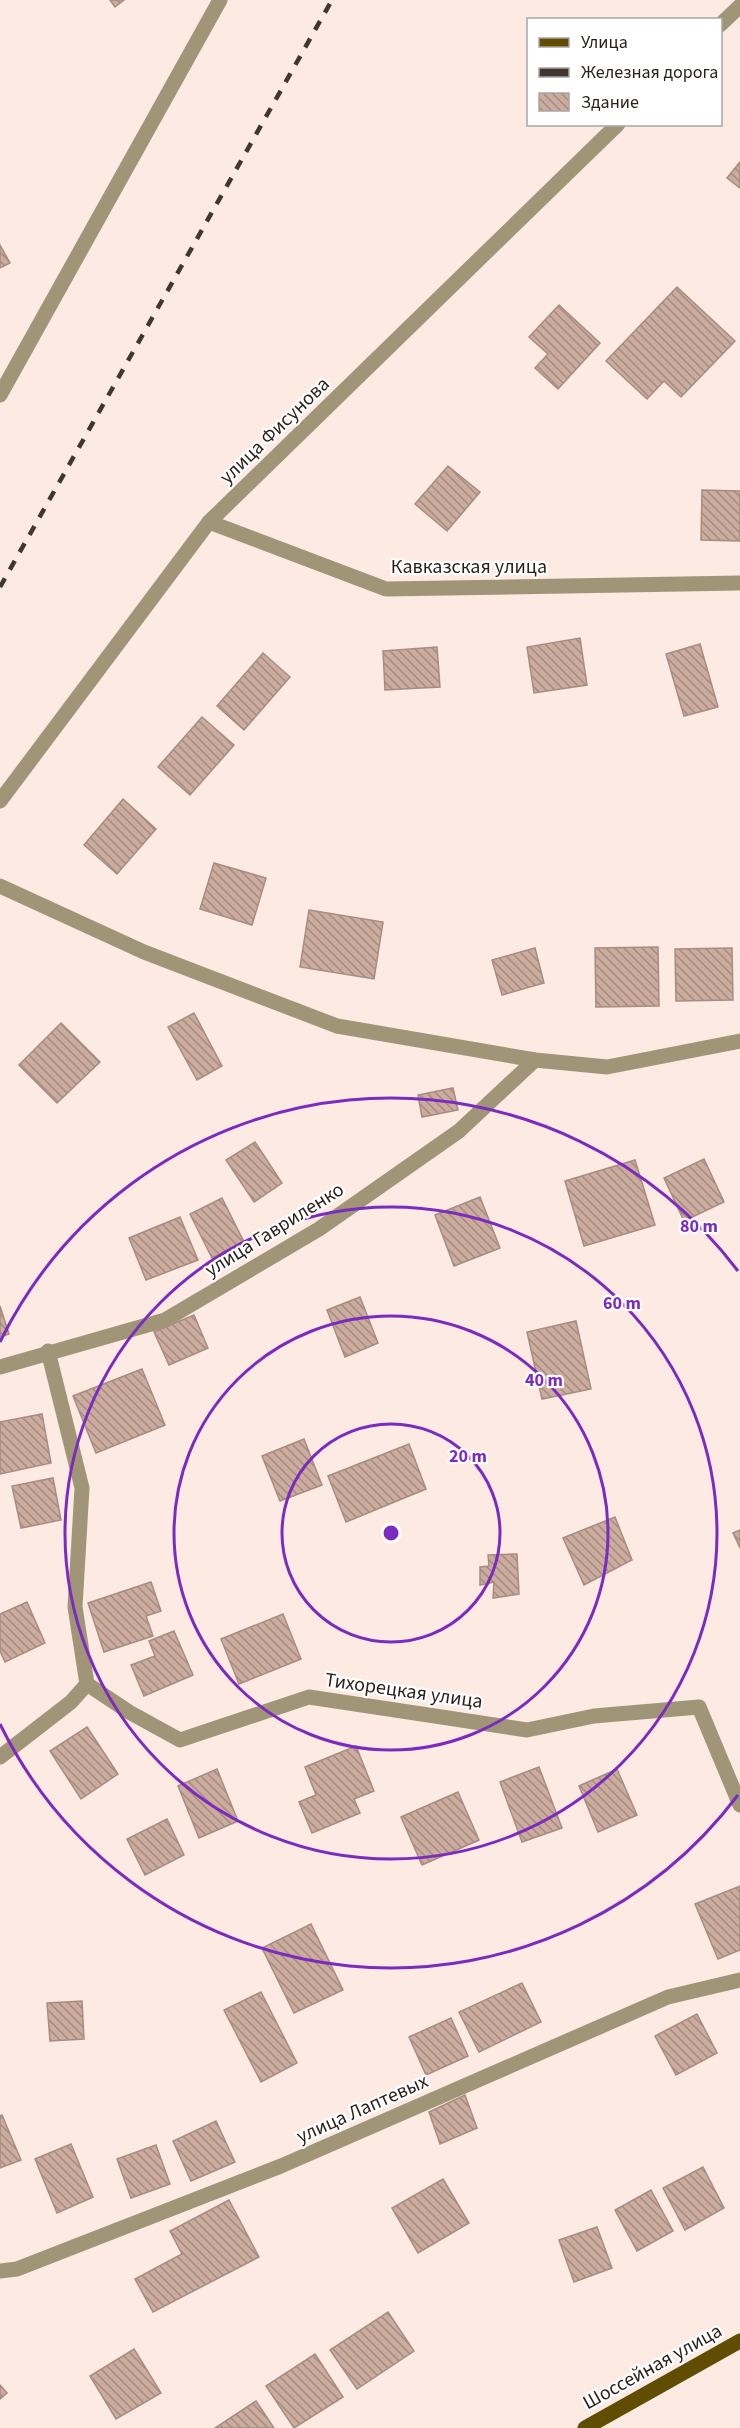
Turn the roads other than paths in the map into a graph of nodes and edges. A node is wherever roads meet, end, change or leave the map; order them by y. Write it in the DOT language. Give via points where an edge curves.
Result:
graph roads {
  1 [pos="220,0"];
  2 [pos="740,6"];
  3 [pos="722,23"];
  4 [pos="616,126"];
  5 [pos="0,395"];
  6 [pos="210,522"];
  7 [pos="740,583"];
  8 [pos="0,801"];
  9 [pos="0,886"];
  10 [pos="740,1041"];
  11 [pos="535,1060"];
  12 [pos="48,1351"];
  13 [pos="0,1367"];
  14 [pos="87,1684"];
  15 [pos="0,1757"];
  16 [pos="740,1805"];
  17 [pos="740,1980"];
  18 [pos="0,2271"];
  19 [pos="740,2341"];
  20 [pos="585,2428"];
  1 -- 5 [label="street"];
  2 -- 3 [label="street"];
  4 -- 6 [label="street, улица Фисунова"];
  6 -- 7 [label="street, Кавказская улица" via="386,589"];
  6 -- 8 [label="street, улица Фисунова"];
  9 -- 11 [label="street" via="144,952 337,1026"];
  10 -- 11 [label="street" via="608,1066"];
  11 -- 12 [label="street, улица Гавриленко" via="459,1131 308,1235 165,1320"];
  12 -- 13 [label="street, улица Гавриленко"];
  12 -- 14 [label="street" via="82,1488 75,1607"];
  14 -- 15 [label="street" via="71,1702"];
  14 -- 16 [label="street, Тихорецкая улица" via="180,1740 309,1698 528,1730 594,1716 699,1707"];
  17 -- 18 [label="street, улица Лаптевых" via="668,1997 281,2166 17,2269"];
  19 -- 20 [label="main road, Шоссейная улица"];
}
